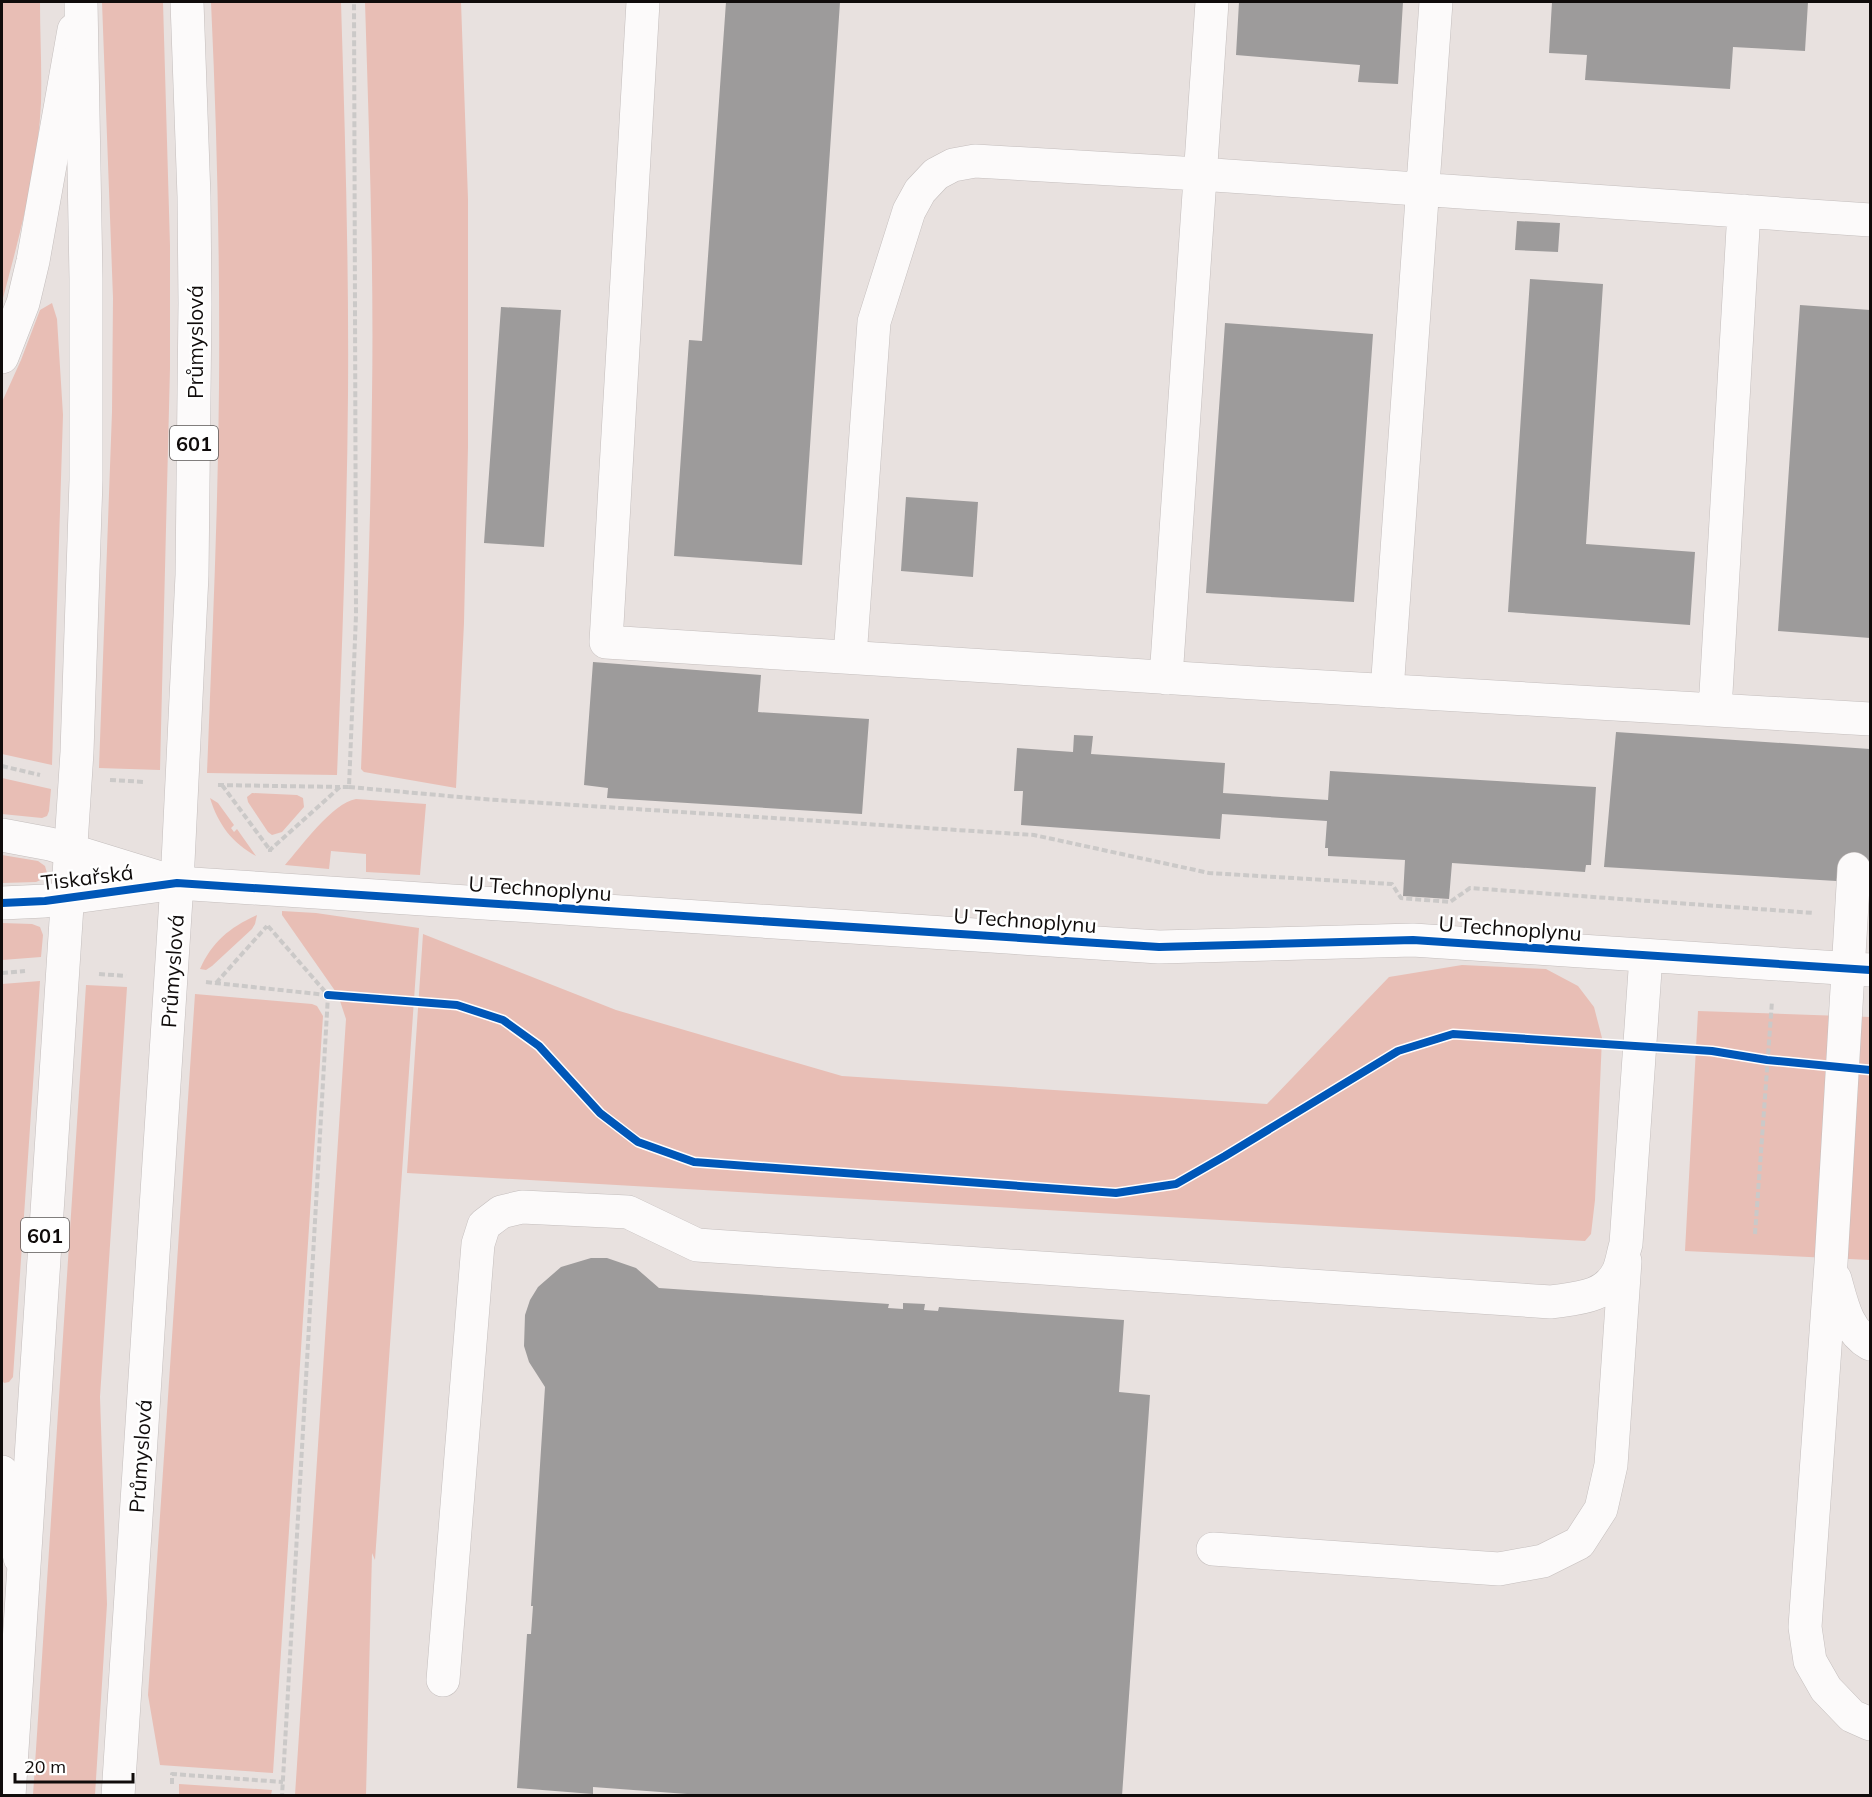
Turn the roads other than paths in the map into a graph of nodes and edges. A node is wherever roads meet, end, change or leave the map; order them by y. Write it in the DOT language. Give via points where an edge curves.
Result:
graph roads {
  1 [pos="80,2"];
  2 [pos="187,2"];
  3 [pos="643,2"];
  4 [pos="1212,2"];
  5 [pos="1436,2"];
  6 [pos="1199,174"];
  7 [pos="1423,189"];
  8 [pos="1744,211"];
  9 [pos="1870,220"];
  10 [pos="2,357"];
  11 [pos="850,657"];
  12 [pos="1166,678"];
  13 [pos="1387,691"];
  14 [pos="1714,710"];
  15 [pos="1870,719"];
  16 [pos="2,835"];
  17 [pos="71,850"];
  18 [pos="1854,869"];
  19 [pos="177,883"];
  20 [pos="68,897"];
  21 [pos="2,903"];
  22 [pos="1646,956"];
  23 [pos="1859,970"];
  24 [pos="1626,1244"];
  25 [pos="1831,1263"];
  26 [pos="1870,1344"];
  27 [pos="2,1472"];
  28 [pos="1212,1549"];
  29 [pos="23,1572"];
  30 [pos="443,1680"];
  31 [pos="1870,1724"];
  32 [pos="9,1796"];
  33 [pos="118,1796"];
  1 -- 10 [label="main road" via="33,261 23,303"];
  1 -- 17 [label="main road, 601" via="86,480"];
  2 -- 19 [label="main road, Průmyslová / 601" via="194,197 194,449"];
  3 -- 11 [label="main road" via="606,642"];
  4 -- 6 [label="main road"];
  5 -- 7 [label="main road"];
  6 -- 7 [label="main road"];
  6 -- 11 [label="main road" via="975,161 953,165 936,174 920,190 909,211 874,322"];
  6 -- 12 [label="main road"];
  7 -- 8 [label="main road"];
  7 -- 13 [label="main road"];
  8 -- 9 [label="main road"];
  8 -- 14 [label="main road"];
  11 -- 12 [label="main road"];
  12 -- 13 [label="main road"];
  13 -- 14 [label="main road"];
  14 -- 15 [label="main road"];
  16 -- 17 [label="main road"];
  17 -- 19 [label="main road"];
  17 -- 20 [label="main road, 601"];
  18 -- 23 [label="main road" via="1851,915"];
  19 -- 20 [label="main road, Tiskařská"];
  19 -- 22 [label="main road, U Technoplynu" via="1159,947 1413,940"];
  19 -- 33 [label="main road, Průmyslová / 601"];
  20 -- 21 [label="main road, Tiskařská"];
  20 -- 29 [label="main road, 601"];
  22 -- 23 [label="main road, U Technoplynu"];
  22 -- 24 [label="main road"];
  23 -- 25 [label="main road"];
  24 -- 28 [label="main road" via="1611,1466 1601,1509 1579,1543 1543,1562 1499,1569"];
  24 -- 30 [label="main road" via="1618,1272 1606,1288 1589,1297 1551,1302 697,1245 628,1212 522,1207 501,1212 483,1226 478,1244"];
  25 -- 26 [label="main road" via="1845,1315 1861,1339"];
  25 -- 31 [label="main road" via="1805,1627 1810,1660 1826,1689 1852,1716"];
  27 -- 29 [label="main road"];
  29 -- 32 [label="main road, 601"];
}
